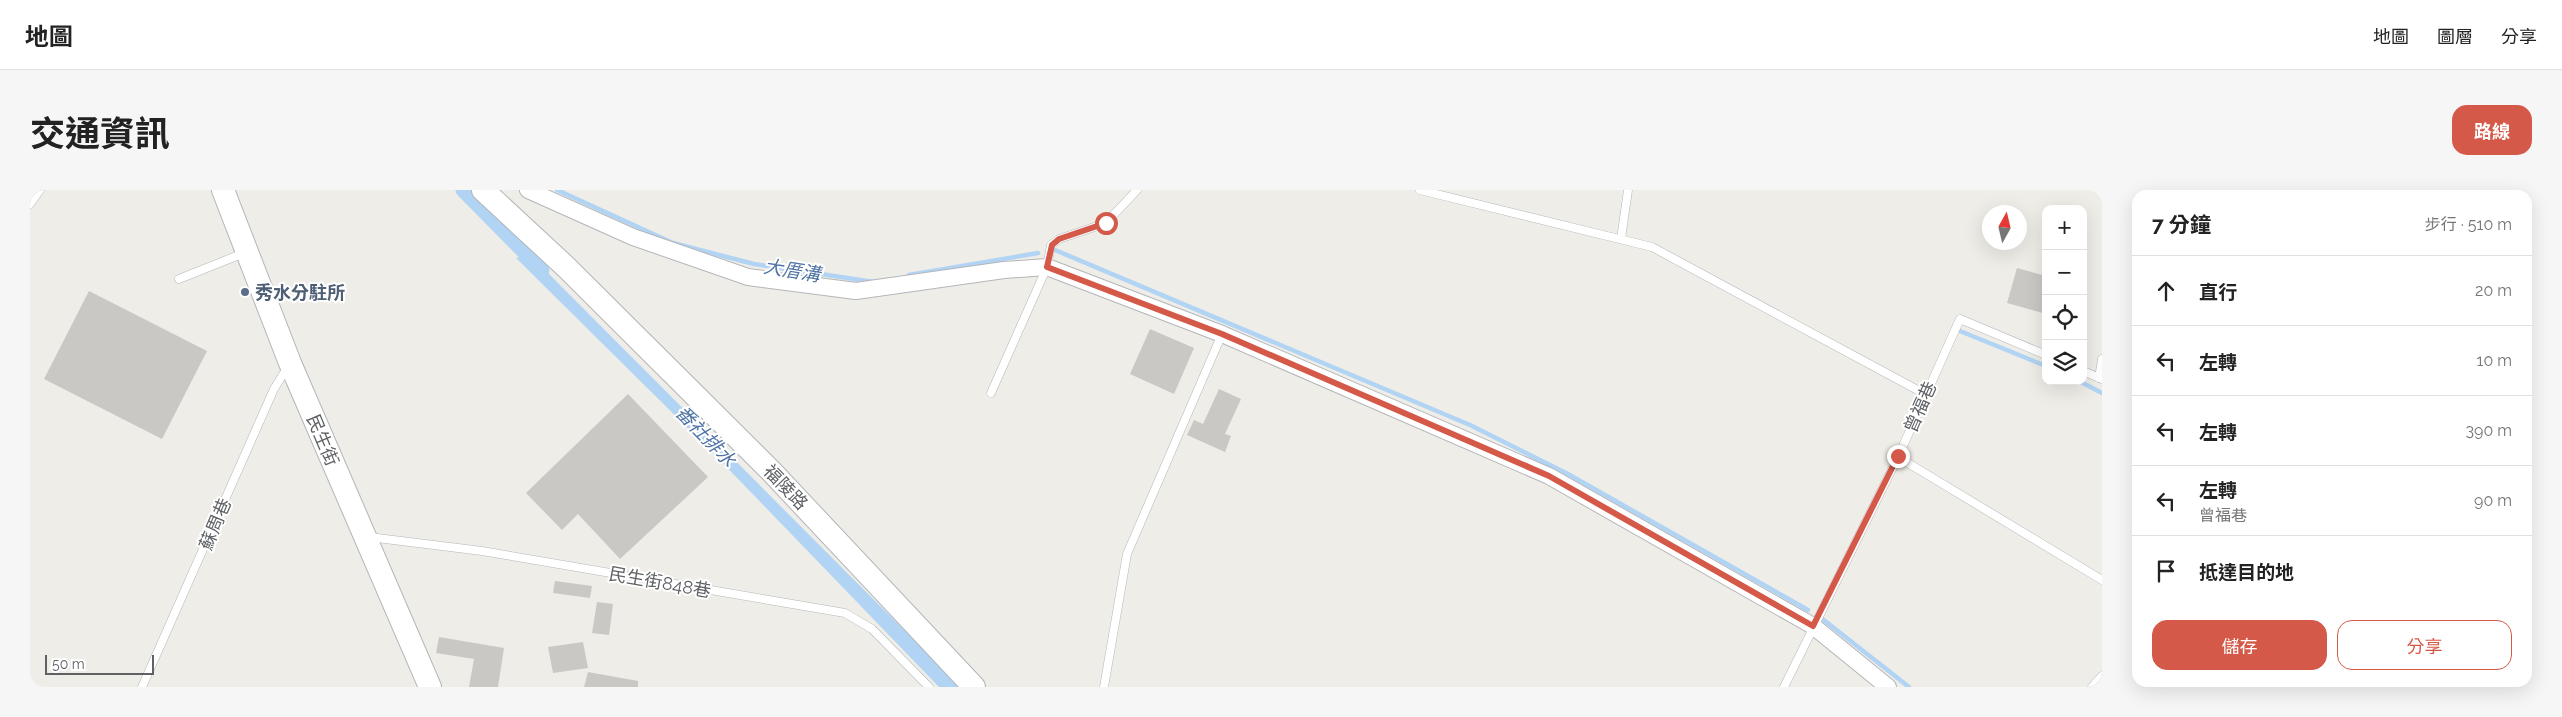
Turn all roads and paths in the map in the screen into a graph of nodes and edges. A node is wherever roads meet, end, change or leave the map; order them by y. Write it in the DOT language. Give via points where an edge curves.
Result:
graph roads {
  1 [pos="40,190"];
  2 [pos="223,190"];
  3 [pos="483,190"];
  4 [pos="528,190"];
  5 [pos="1137,190"];
  6 [pos="1420,190"];
  7 [pos="1628,190"];
  8 [pos="30,204"];
  9 [pos="1621,239"];
  10 [pos="247,251"];
  11 [pos="1047,267"];
  12 [pos="179,279"];
  13 [pos="1222,334"];
  14 [pos="2042,353"];
  15 [pos="2102,359"];
  16 [pos="290,363"];
  17 [pos="2087,373"];
  18 [pos="2100,378"];
  19 [pos="991,392"];
  20 [pos="1925,394"];
  21 [pos="1898,456"];
  22 [pos="364,536"];
  23 [pos="2102,580"];
  24 [pos="1813,626"];
  25 [pos="2102,676"];
  26 [pos="142,687"];
  27 [pos="430,687"];
  28 [pos="929,687"];
  29 [pos="974,687"];
  30 [pos="1104,687"];
  31 [pos="1784,687"];
  32 [pos="1888,687"];
  33 [pos="2092,687"];
  1 -- 8 [label="lane"];
  2 -- 10 [label="street, 民生街"];
  3 -- 29 [label="street, 福陵路" via="566,267 772,472"];
  4 -- 11 [label="street" via="633,237 748,277 856,292 1004,270"];
  5 -- 11 [label="lane" via="1106,223 1059,239 1052,245"];
  6 -- 9 [label="lane"];
  7 -- 9 [label="lane"];
  9 -- 20 [label="lane" via="1652,247"];
  10 -- 12 [label="lane"];
  10 -- 16 [label="street, 民生街"];
  11 -- 13 [label="street"];
  11 -- 19 [label="lane"];
  13 -- 24 [label="street" via="1549,476"];
  13 -- 30 [label="lane" via="1127,554"];
  14 -- 20 [label="lane, 曾福巷" via="1960,319"];
  15 -- 18 [label="lane"];
  16 -- 22 [label="street, 民生街"];
  16 -- 26 [label="lane, 蘇周巷" via="274,389"];
  17 -- 18 [label="lane"];
  20 -- 21 [label="lane, 曾福巷"];
  21 -- 23 [label="lane"];
  21 -- 24 [label="lane, 曾福巷"];
  22 -- 27 [label="street, 民生街"];
  22 -- 28 [label="lane, 民生街848巷" via="482,551 845,613 872,629"];
  24 -- 31 [label="lane, 曾福巷"];
  24 -- 32 [label="street"];
  25 -- 33 [label="lane"];
}
